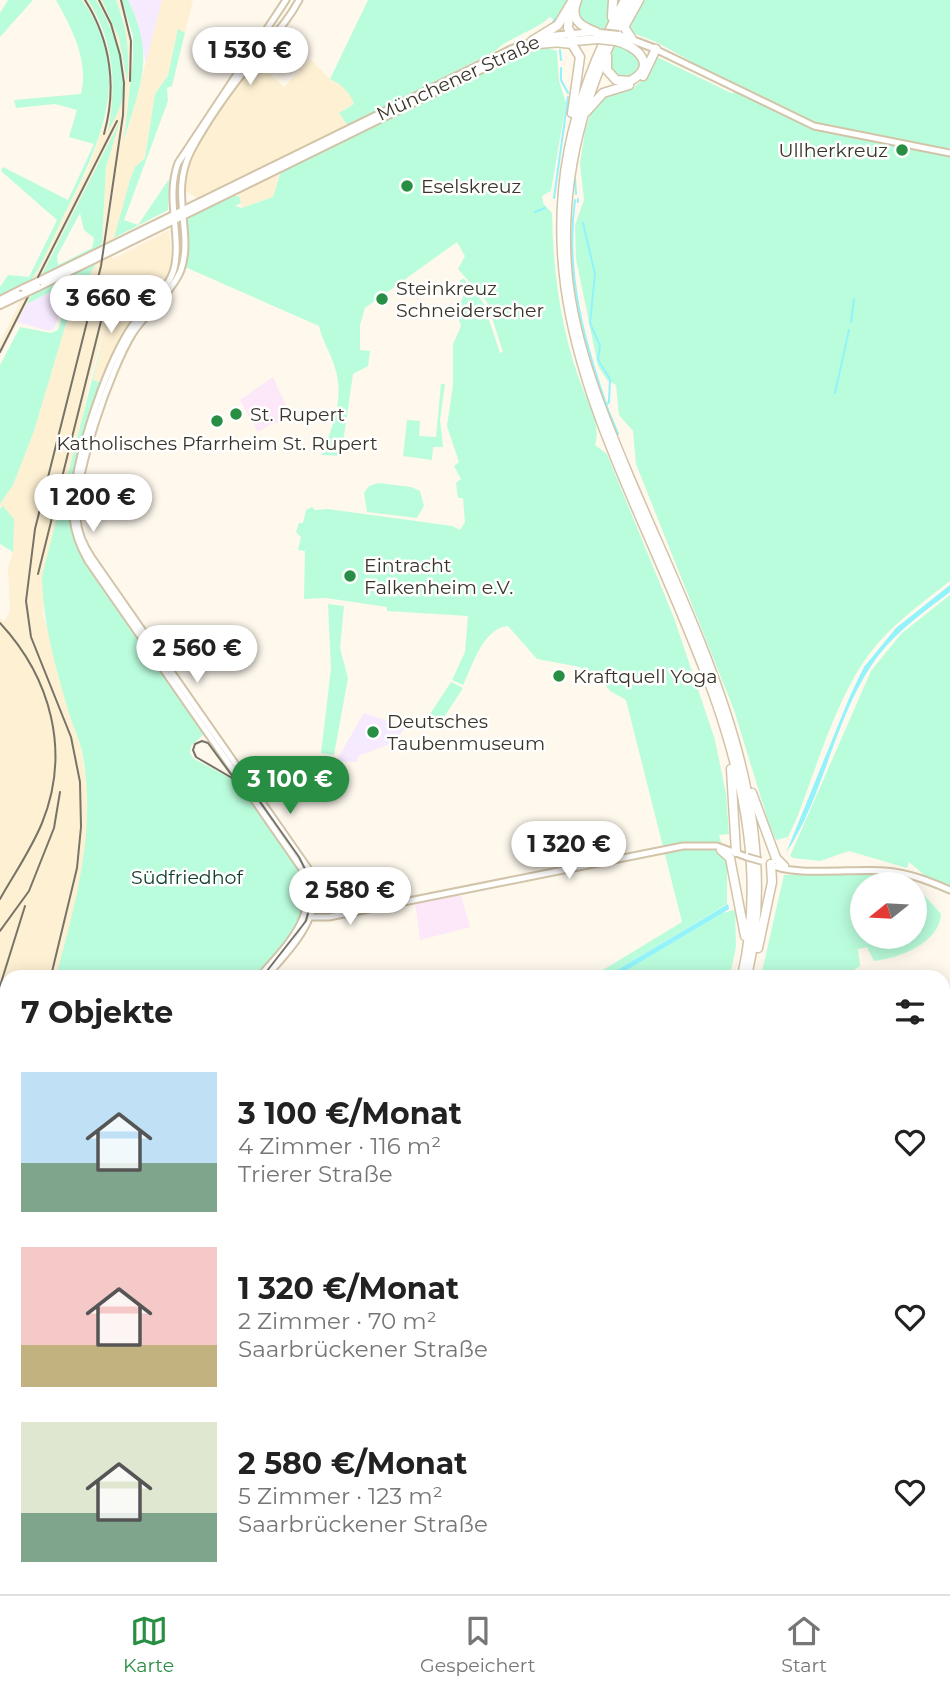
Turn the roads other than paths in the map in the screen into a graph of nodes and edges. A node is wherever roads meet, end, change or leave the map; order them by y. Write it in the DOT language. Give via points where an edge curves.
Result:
graph roads {
  1 [pos="286,0"];
  2 [pos="299,0"];
  3 [pos="613,0"];
  4 [pos="625,0"];
  5 [pos="632,0"];
  6 [pos="639,0"];
  7 [pos="573,1"];
  8 [pos="609,29"];
  9 [pos="571,35"];
  10 [pos="599,35"];
  11 [pos="556,37"];
  12 [pos="632,38"];
  13 [pos="616,39"];
  14 [pos="535,43"];
  15 [pos="656,49"];
  16 [pos="579,127"];
  17 [pos="950,153"];
  18 [pos="566,158"];
  19 [pos="564,200"];
  20 [pos="181,213"];
  21 [pos="173,217"];
  22 [pos="175,258"];
  23 [pos="181,269"];
  24 [pos="171,275"];
  25 [pos="161,293"];
  26 [pos="0,303"];
  27 [pos="727,735"];
  28 [pos="739,759"];
  29 [pos="734,852"];
  30 [pos="774,854"];
  31 [pos="767,863"];
  32 [pos="731,865"];
  33 [pos="786,868"];
  34 [pos="772,882"];
  35 [pos="950,890"];
  36 [pos="308,916"];
  37 [pos="744,967"];
  38 [pos="265,970"];
  39 [pos="272,970"];
  40 [pos="743,970"];
  41 [pos="749,970"];
  42 [pos="750,970"];
  1 -- 21 [label="main road" via="183,153 174,176"];
  2 -- 20 [label="main road" via="193,148 183,174"];
  3 -- 8 [label="highway"];
  4 -- 8 [label="highway"];
  5 -- 13 [label="highway"];
  6 -- 12 [label="highway" via="625,27"];
  7 -- 9 [label="highway"];
  7 -- 10 [label="highway" via="576,20"];
  7 -- 11 [label="highway"];
  8 -- 18 [label="highway" via="584,89"];
  9 -- 10 [label="main road, Münchener Straße"];
  9 -- 11 [label="main road, Münchener Straße"];
  10 -- 11 [label="highway"];
  10 -- 13 [label="highway, bridge"];
  11 -- 14 [label="highway"];
  11 -- 18 [label="highway" via="574,46 581,61"];
  12 -- 13 [label="main road"];
  12 -- 15 [label="main road"];
  13 -- 13 [label="highway" via="635,48 642,58 640,73 630,81 616,80 607,70 606,60"];
  13 -- 15 [label="main road"];
  13 -- 16 [label="highway" via="589,91"];
  14 -- 20 [label="main road, Münchener Straße"];
  15 -- 16 [label="highway" via="639,80 597,98"];
  15 -- 17 [label="main road" via="831,132"];
  16 -- 19 [label="highway"];
  18 -- 19 [label="highway"];
  19 -- 27 [label="highway" via="563,282 581,367"];
  19 -- 28 [label="highway" via="568,280 587,366 712,675"];
  20 -- 21 [label="main road, Münchener Straße"];
  20 -- 23 [label="main road"];
  21 -- 22 [label="main road"];
  21 -- 26 [label="main road, Münchener Straße, bridge"];
  22 -- 23 [label="main road"];
  22 -- 24 [label="main road"];
  23 -- 24 [label="main road"];
  23 -- 25 [label="main road"];
  24 -- 25 [label="main road"];
  25 -- 36 [label="main road" via="105,384 77,502 78,526 89,554 300,864 308,888"];
  27 -- 29 [label="highway" via="734,790"];
  27 -- 37 [label="highway" via="751,850 752,912"];
  28 -- 30 [label="highway"];
  28 -- 41 [label="highway" via="753,822 758,884"];
  29 -- 31 [label="main road, bridge"];
  29 -- 32 [label="highway"];
  29 -- 32 [label="highway" via="728,855"];
  29 -- 36 [label="main road" via="694,845 329,917"];
  30 -- 31 [label="highway"];
  30 -- 33 [label="highway"];
  31 -- 33 [label="main road"];
  31 -- 34 [label="highway"];
  32 -- 37 [label="highway" via="745,924"];
  33 -- 34 [label="highway"];
  33 -- 35 [label="main road" via="889,871"];
  34 -- 42 [label="highway"];
  36 -- 38 [label="main road"];
  36 -- 39 [label="main road" via="299,938"];
  37 -- 40 [label="highway"];
}
